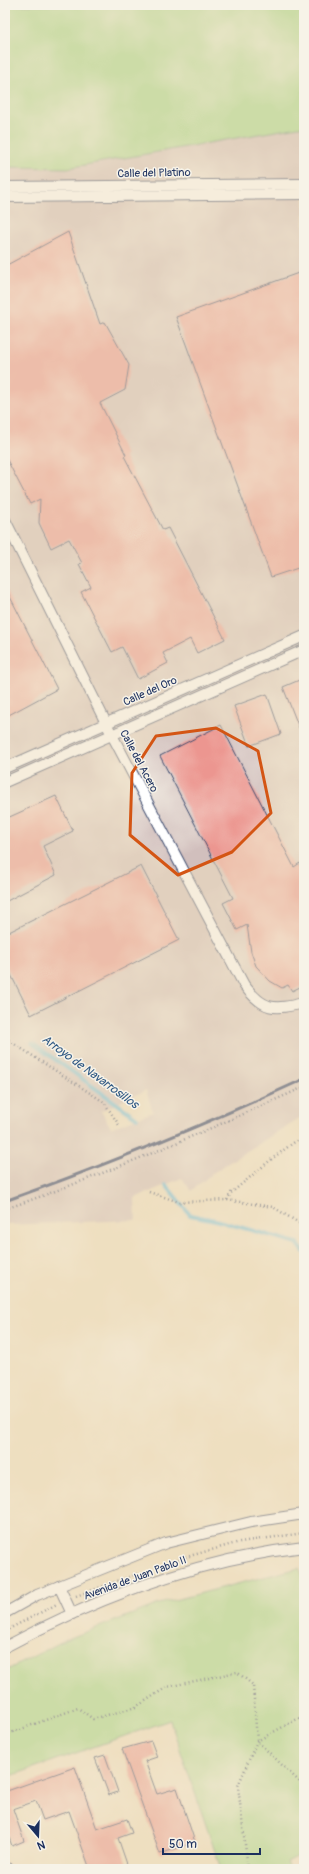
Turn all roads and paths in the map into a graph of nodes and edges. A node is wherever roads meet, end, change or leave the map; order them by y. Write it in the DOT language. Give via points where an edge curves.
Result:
graph roads {
  1 [pos="304,184"];
  2 [pos="5,187"];
  3 [pos="304,194"];
  4 [pos="5,197"];
  5 [pos="5,520"];
  6 [pos="304,636"];
  7 [pos="304,650"];
  8 [pos="107,723"];
  9 [pos="112,735"];
  10 [pos="5,768"];
  11 [pos="5,782"];
  12 [pos="304,1003"];
  13 [pos="5,1038"];
  14 [pos="304,1087"];
  15 [pos="119,1125"];
  16 [pos="304,1135"];
  17 [pos="150,1192"];
  18 [pos="227,1200"];
  19 [pos="5,1209"];
  20 [pos="304,1226"];
  21 [pos="304,1514"];
  22 [pos="304,1548"];
  23 [pos="59,1586"];
  24 [pos="5,1612"];
  25 [pos="72,1614"];
  26 [pos="5,1647"];
  27 [pos="304,1717"];
  28 [pos="5,1735"];
  29 [pos="257,1741"];
  30 [pos="304,1786"];
  31 [pos="5,1868"];
  32 [pos="10,1869"];
  33 [pos="248,1869"];
  1 -- 2 [label="street, Calle del Platino"];
  3 -- 4 [label="street, Calle del Platino"];
  5 -- 8 [label="street, Calle del Acero"];
  6 -- 8 [label="street, Calle del Oro"];
  7 -- 9 [label="street"];
  8 -- 9 [label="street, Calle del Acero"];
  8 -- 10 [label="street, Calle del Oro"];
  9 -- 11 [label="street"];
  9 -- 12 [label="street, Calle del Acero" via="244,985 264,1006 284,1008"];
  13 -- 15 [label="path" via="104,1102"];
  14 -- 19 [label="path" via="185,1141"];
  16 -- 18 [label="path" via="231,1193"];
  17 -- 18 [label="path" via="179,1202"];
  18 -- 20 [label="path" via="273,1207"];
  21 -- 23 [label="street, Avenida de Juan Pablo II" via="250,1522 166,1543"];
  22 -- 25 [label="street, Avenida de Juan Pablo II" via="272,1551 178,1573"];
  23 -- 24 [label="street, Avenida de Juan Pablo II"];
  23 -- 25 [label="street"];
  25 -- 26 [label="street, Avenida de Juan Pablo II" via="51,1622"];
  27 -- 29 [label="path"];
  28 -- 29 [label="path" via="78,1708 93,1719 136,1707 167,1687 237,1672 253,1685"];
  29 -- 30 [label="path"];
  29 -- 33 [label="path" via="238,1786"];
  31 -- 32 [label="street"];
}
